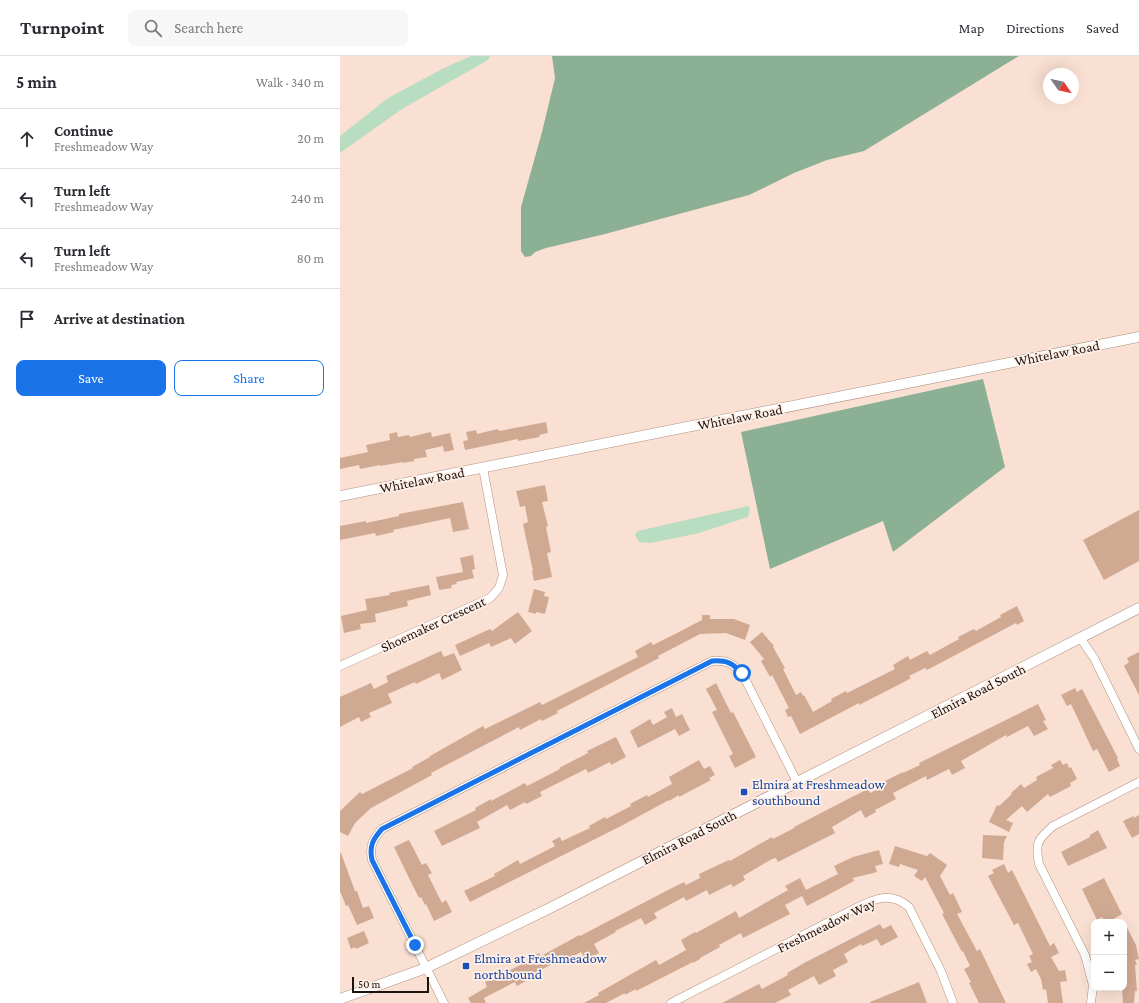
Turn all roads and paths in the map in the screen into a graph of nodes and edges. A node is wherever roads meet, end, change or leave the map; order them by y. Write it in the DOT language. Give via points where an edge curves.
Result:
graph roads {
  1 [pos="1139,337"];
  2 [pos="483,468"];
  3 [pos="340,496"];
  4 [pos="1139,608"];
  5 [pos="1081,639"];
  6 [pos="340,666"];
  7 [pos="1139,749"];
  8 [pos="797,782"];
  9 [pos="1139,782"];
  10 [pos="426,968"];
  11 [pos="340,999"];
  12 [pos="444,1003"];
  13 [pos="671,1003"];
  14 [pos="953,1003"];
  15 [pos="1091,1003"];
  1 -- 2 [label="street, Whitelaw Road"];
  2 -- 3 [label="street, Whitelaw Road"];
  2 -- 6 [label="street, Shoemaker Crescent" via="503,575 499,588 490,598"];
  4 -- 5 [label="street, Elmira Road South"];
  5 -- 7 [label="street" via="1094,658"];
  5 -- 8 [label="street, Elmira Road South"];
  8 -- 10 [label="street, Elmira Road South"];
  8 -- 10 [label="street" via="742,673 734,664 722,660 712,661 382,829 371,846 372,860"];
  9 -- 15 [label="street" via="1053,826 1041,836 1036,849 1039,864 1085,955 1093,985"];
  10 -- 11 [label="street, Elmira Road South"];
  10 -- 12 [label="street"];
  13 -- 14 [label="street, Freshmeadow Way" via="852,910 884,897 894,898 908,907 941,971"];
}
